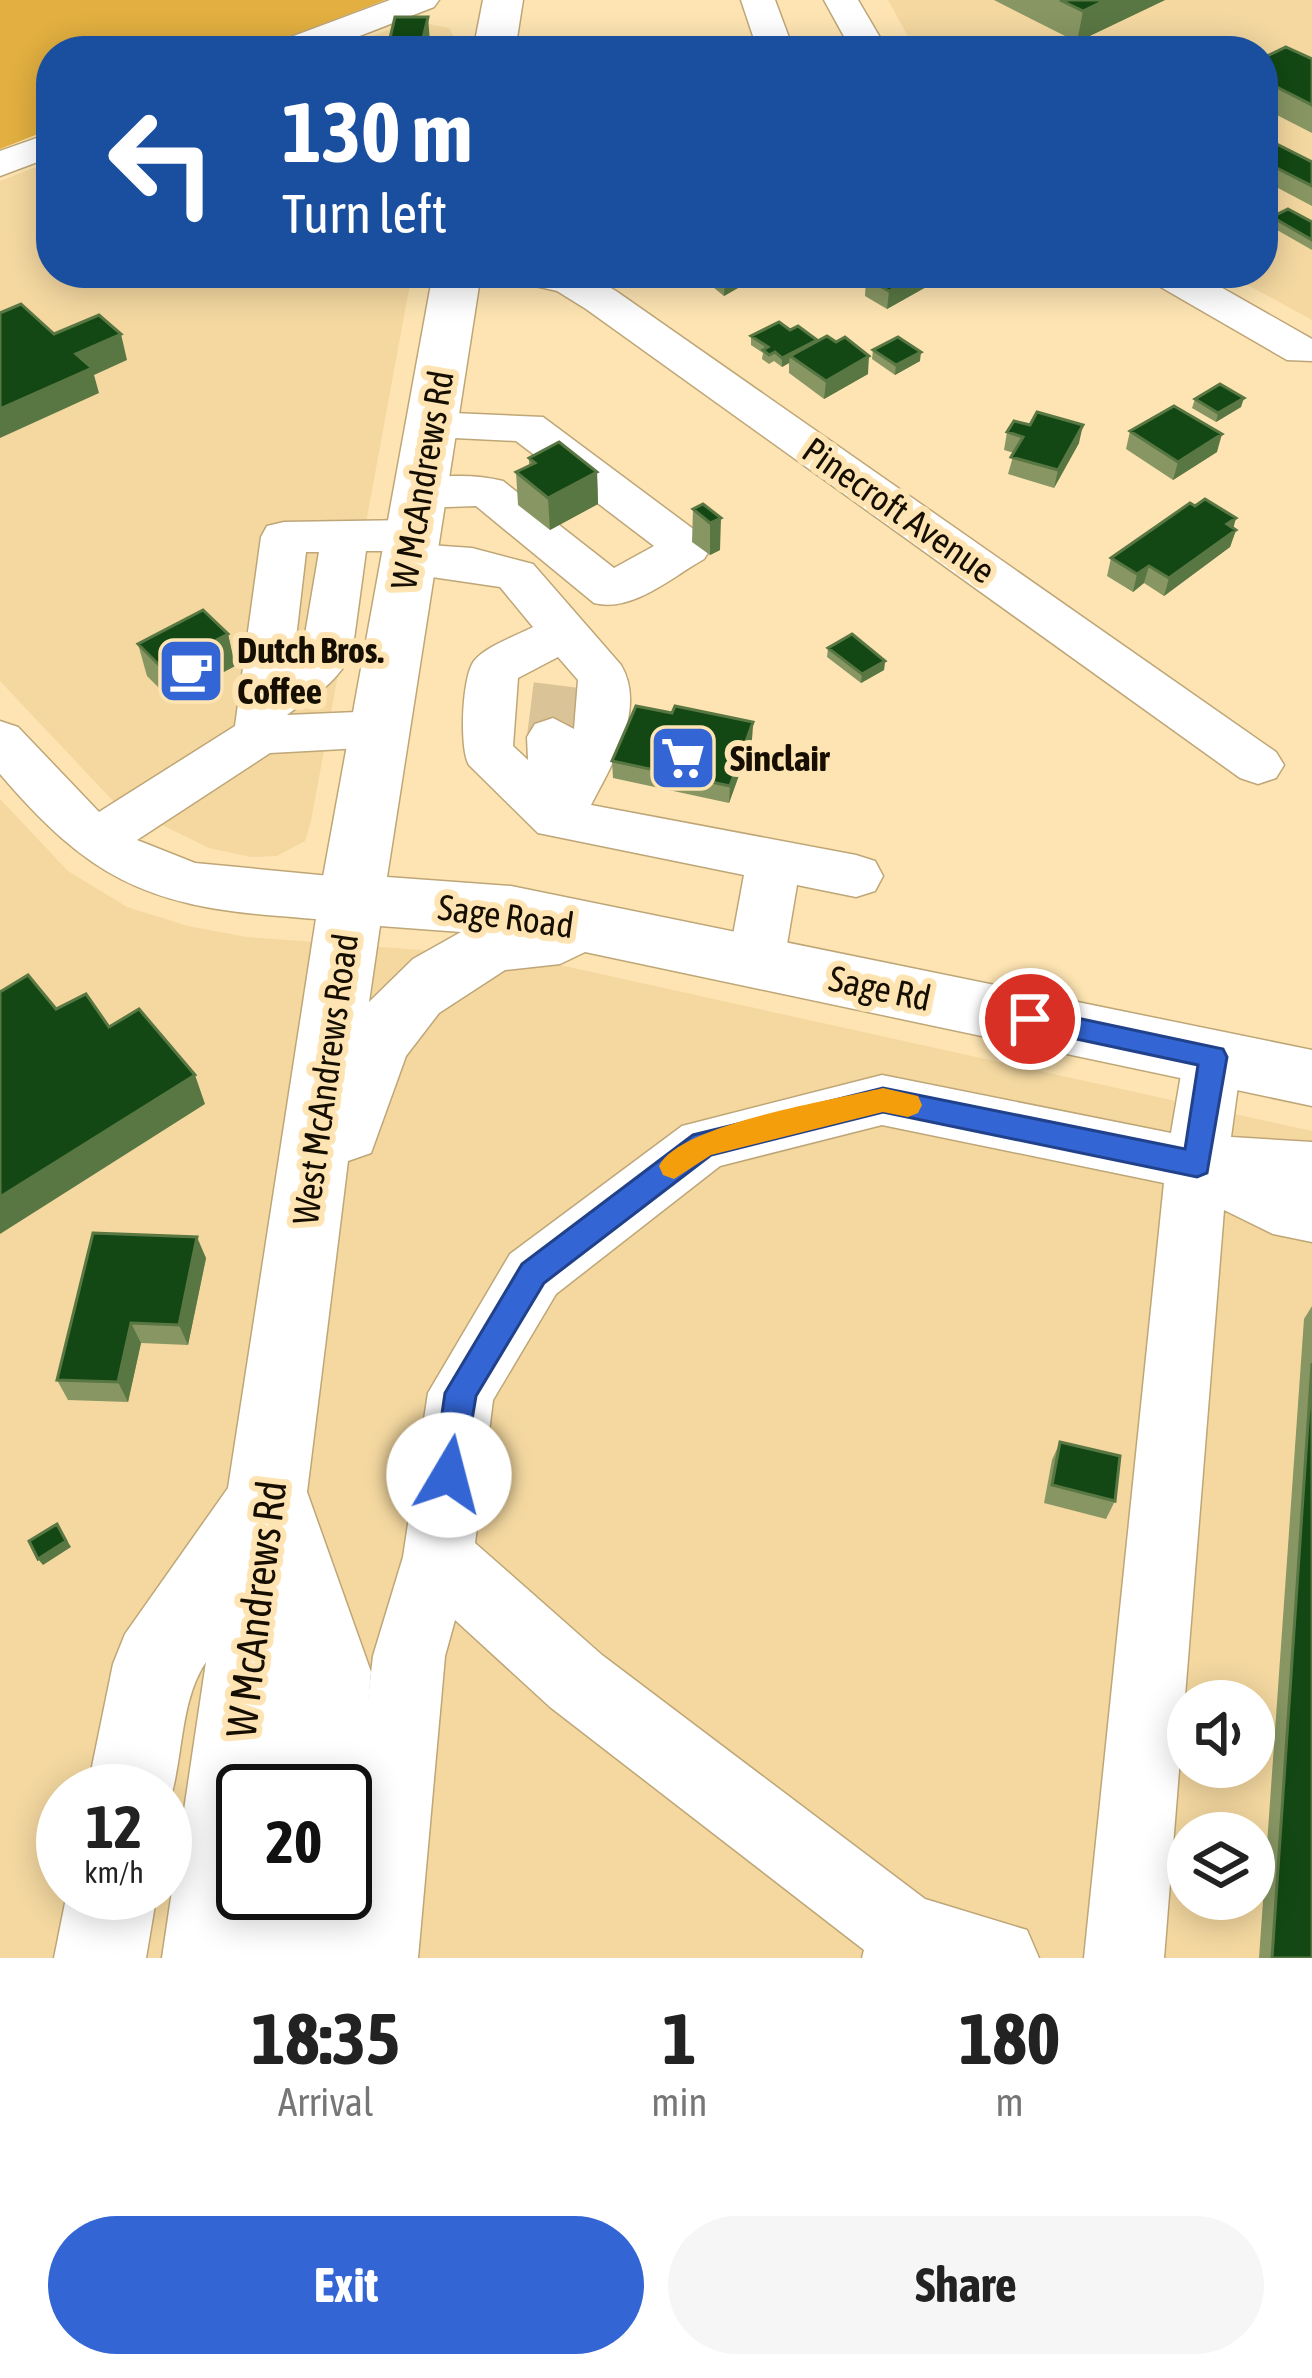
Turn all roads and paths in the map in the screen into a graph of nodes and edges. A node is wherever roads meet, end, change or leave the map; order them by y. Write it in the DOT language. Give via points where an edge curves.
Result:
graph roads {
  1 [pos="422,0"];
  2 [pos="503,0"];
  3 [pos="758,0"];
  4 [pos="841,0"];
  5 [pos="327,36"];
  6 [pos="497,36"];
  7 [pos="771,36"];
  8 [pos="861,36"];
  9 [pos="36,150"];
  10 [pos="0,164"];
  11 [pos="454,288"];
  12 [pos="582,288"];
  13 [pos="1192,288"];
  14 [pos="1302,351"];
  15 [pos="430,426"];
  16 [pos="413,529"];
  17 [pos="345,536"];
  18 [pos="562,654"];
  19 [pos="261,720"];
  20 [pos="380,728"];
  21 [pos="553,737"];
  22 [pos="0,740"];
  23 [pos="1258,765"];
  24 [pos="556,819"];
  25 [pos="99,839"];
  26 [pos="774,860"];
  27 [pos="856,876"];
  28 [pos="351,899"];
  29 [pos="660,942"];
  30 [pos="756,962"];
  31 [pos="1213,1057"];
  32 [pos="1312,1078"];
  33 [pos="1197,1164"];
  34 [pos="1312,1168"];
  35 [pos="1312,1215"];
  36 [pos="298,1259"];
  37 [pos="270,1495"];
  38 [pos="438,1557"];
  39 [pos="136,1764"];
  40 [pos="319,1764"];
  41 [pos="107,1920"];
  42 [pos="303,1920"];
  43 [pos="904,1945"];
  44 [pos="100,1958"];
  45 [pos="208,1958"];
  46 [pos="299,1958"];
  47 [pos="378,1958"];
  48 [pos="999,1958"];
  49 [pos="1124,1958"];
  1 -- 5 [label="street"];
  2 -- 6 [label="main road"];
  3 -- 7 [label="street"];
  4 -- 8 [label="street"];
  9 -- 10 [label="street"];
  11 -- 15 [label="main road, W McAndrews Rd"];
  12 -- 23 [label="street, Pinecroft Avenue"];
  13 -- 14 [label="street"];
  15 -- 16 [label="main road, W McAndrews Rd"];
  15 -- 16 [label="street" via="526,427 687,548 611,591 488,491"];
  16 -- 17 [label="street"];
  16 -- 18 [label="street" via="472,564 516,575"];
  16 -- 20 [label="main road, W McAndrews Rd"];
  17 -- 19 [label="street" via="327,654"];
  17 -- 19 [label="street" via="284,537"];
  18 -- 24 [label="street" via="603,677 599,740"];
  18 -- 24 [label="street" via="494,669 488,752"];
  19 -- 20 [label="street"];
  19 -- 25 [label="street"];
  20 -- 28 [label="main road, W McAndrews Rd"];
  21 -- 24 [label="street"];
  22 -- 25 [label="street"];
  24 -- 26 [label="street"];
  25 -- 28 [label="street" via="144,869 189,882"];
  26 -- 27 [label="street"];
  26 -- 30 [label="street"];
  28 -- 29 [label="main road, Sage Road" via="511,911"];
  28 -- 36 [label="main road, West McAndrews Road"];
  29 -- 30 [label="main road, Sage Rd"];
  29 -- 36 [label="main road" via="540,937 473,953 438,973 380,1040"];
  30 -- 31 [label="main road, Sage Rd"];
  31 -- 32 [label="main road, Sage Rd"];
  31 -- 33 [label="street"];
  33 -- 34 [label="street"];
  33 -- 35 [label="street" via="1273,1207"];
  33 -- 38 [label="street" via="883,1100 703,1144 533,1274 461,1393"];
  33 -- 49 [label="street"];
  36 -- 37 [label="main road, W McAndrews Rd"];
  37 -- 39 [label="main road" via="155,1664"];
  37 -- 40 [label="main road" via="329,1672"];
  37 -- 45 [label="main road, W McAndrews Rd"];
  38 -- 43 [label="street" via="576,1681"];
  38 -- 47 [label="street" via="410,1656"];
  41 -- 44 [label="main road"];
  42 -- 46 [label="main road"];
  43 -- 48 [label="street"];
}
